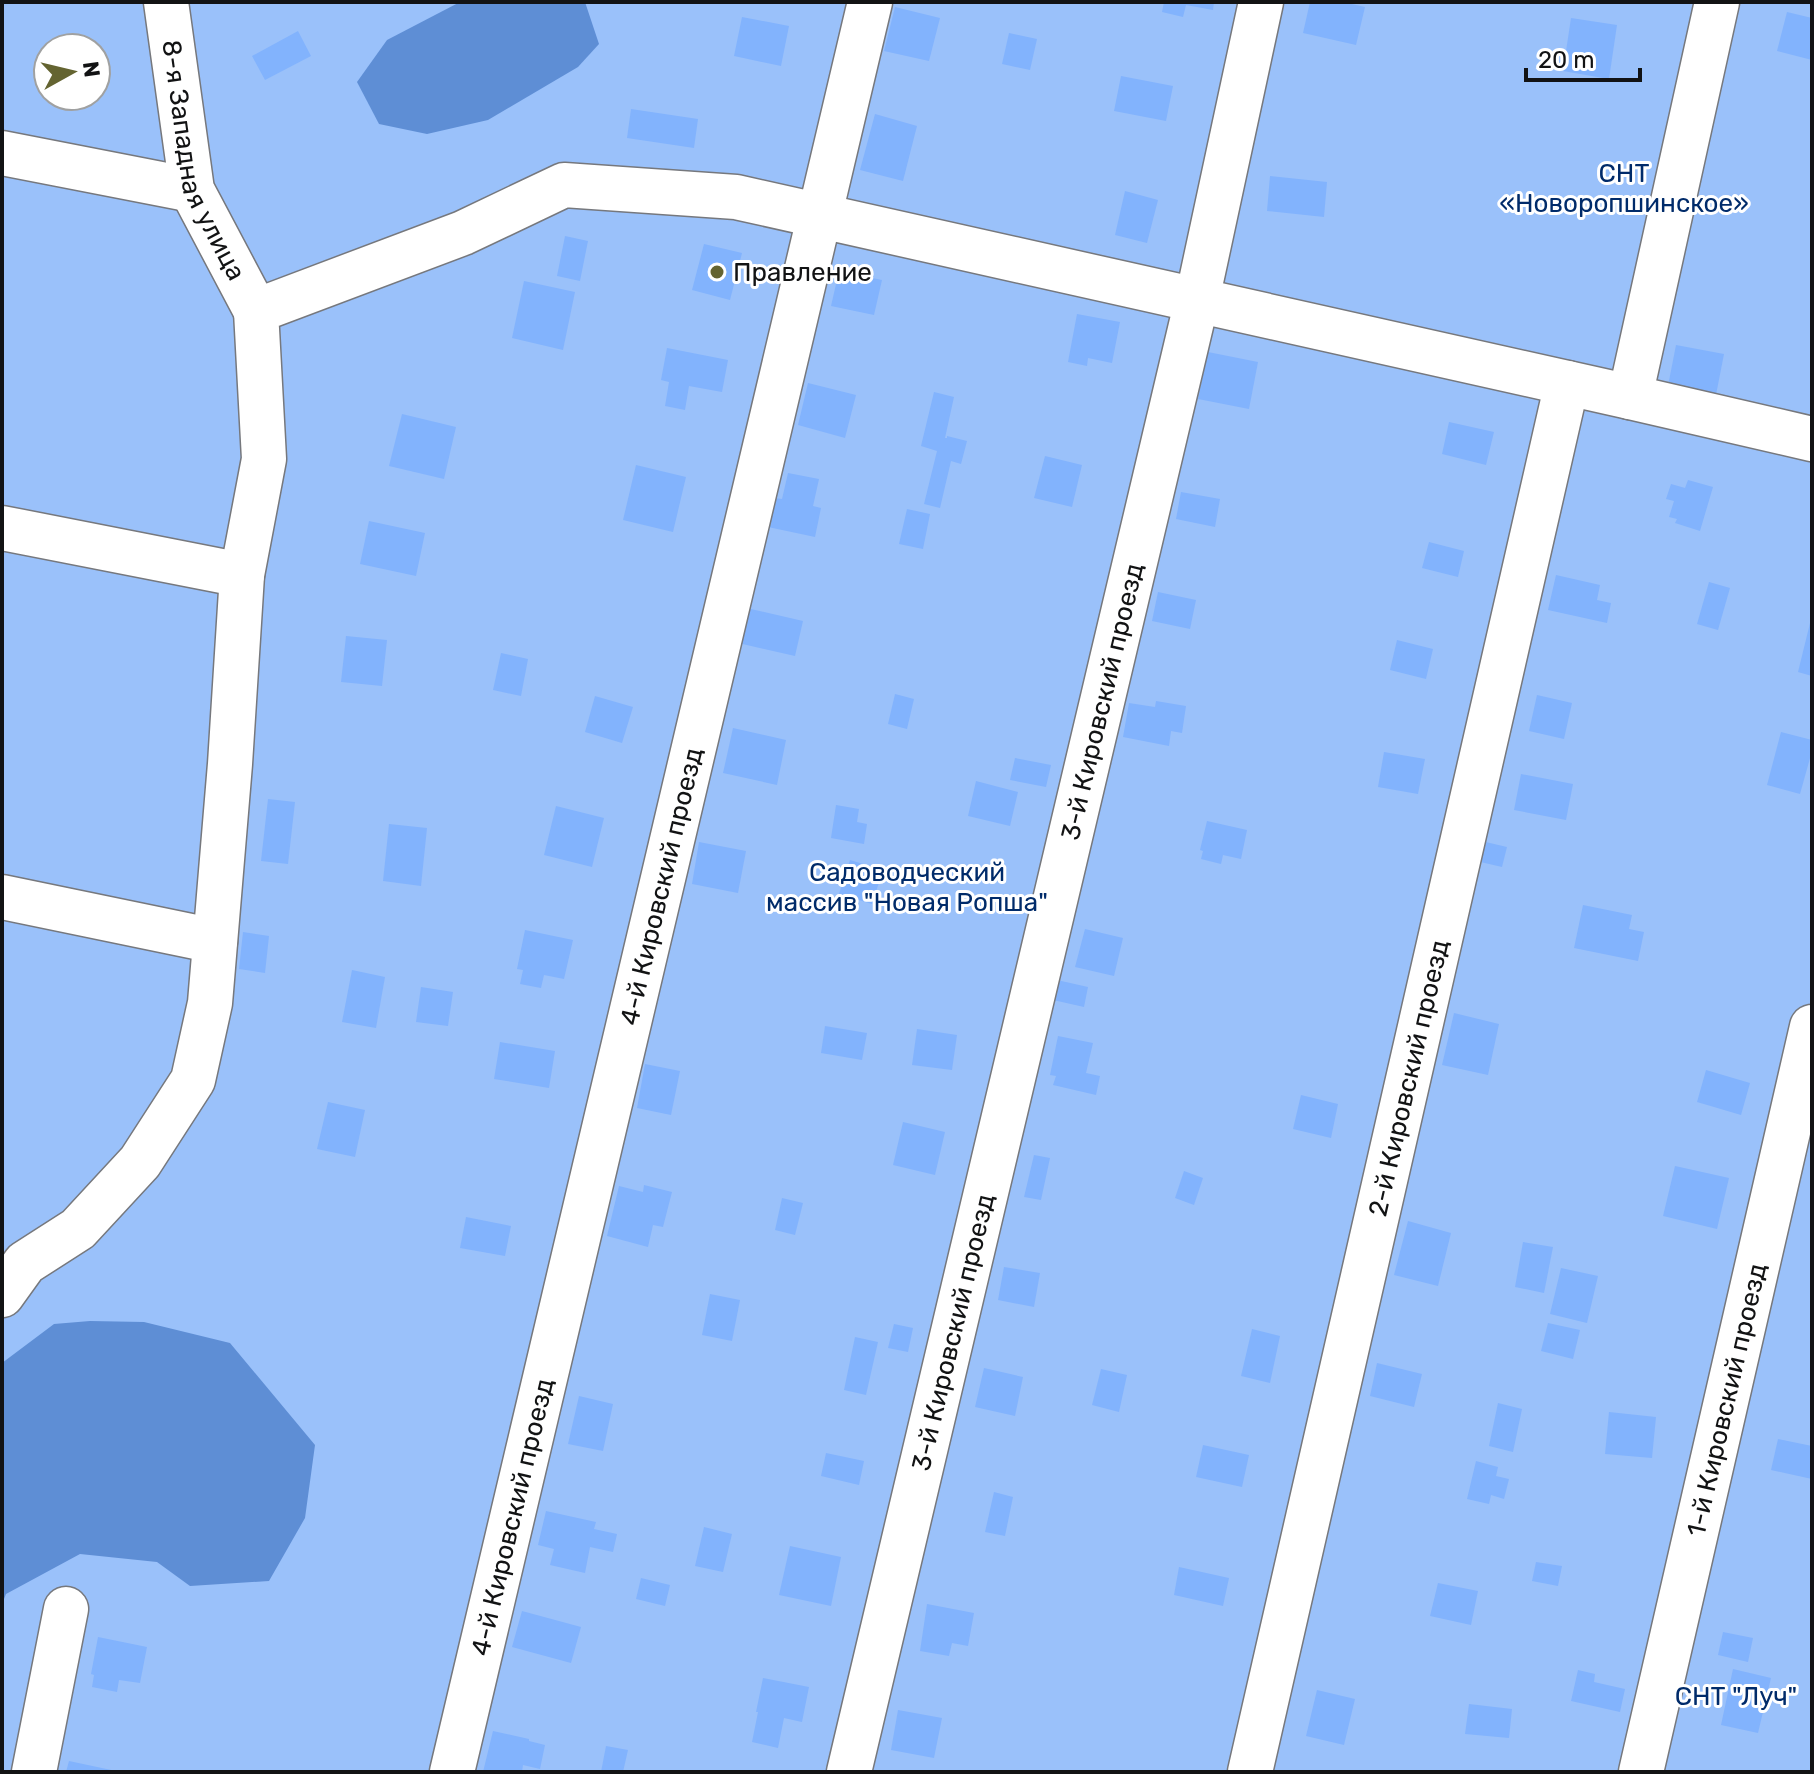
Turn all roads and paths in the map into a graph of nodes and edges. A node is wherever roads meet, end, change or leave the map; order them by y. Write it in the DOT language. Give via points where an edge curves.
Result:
graph roads {
  1 [pos="166,2"];
  2 [pos="870,2"];
  3 [pos="1261,2"];
  4 [pos="1717,2"];
  5 [pos="2,153"];
  6 [pos="192,190"];
  7 [pos="819,216"];
  8 [pos="1197,300"];
  9 [pos="256,311"];
  10 [pos="1567,383"];
  11 [pos="1630,397"];
  12 [pos="1812,439"];
  13 [pos="2,528"];
  14 [pos="242,575"];
  15 [pos="2,897"];
  16 [pos="215,941"];
  17 [pos="1812,1027"];
  18 [pos="10,1272"];
  19 [pos="66,1609"];
  20 [pos="34,1772"];
  21 [pos="452,1772"];
  22 [pos="849,1772"];
  23 [pos="1250,1772"];
  24 [pos="1641,1772"];
  1 -- 6 [label="street, 8-я Западная улица"];
  2 -- 7 [label="street, 4-й Кировский проезд"];
  3 -- 8 [label="street, 3-й Кировский проезд"];
  4 -- 11 [label="street"];
  5 -- 6 [label="street"];
  6 -- 9 [label="street, 8-я Западная улица"];
  7 -- 8 [label="street"];
  7 -- 9 [label="street" via="736,197 564,185 463,233"];
  7 -- 21 [label="street, 4-й Кировский проезд"];
  8 -- 10 [label="street"];
  8 -- 22 [label="street, 3-й Кировский проезд"];
  9 -- 14 [label="street" via="264,459"];
  10 -- 11 [label="street"];
  10 -- 23 [label="street, 2-й Кировский проезд"];
  11 -- 12 [label="street"];
  13 -- 14 [label="street"];
  14 -- 16 [label="street"];
  15 -- 16 [label="street"];
  16 -- 18 [label="street" via="210,1003 193,1080 140,1162 78,1229"];
  17 -- 24 [label="street, 1-й Кировский проезд"];
  19 -- 20 [label="street"];
}
